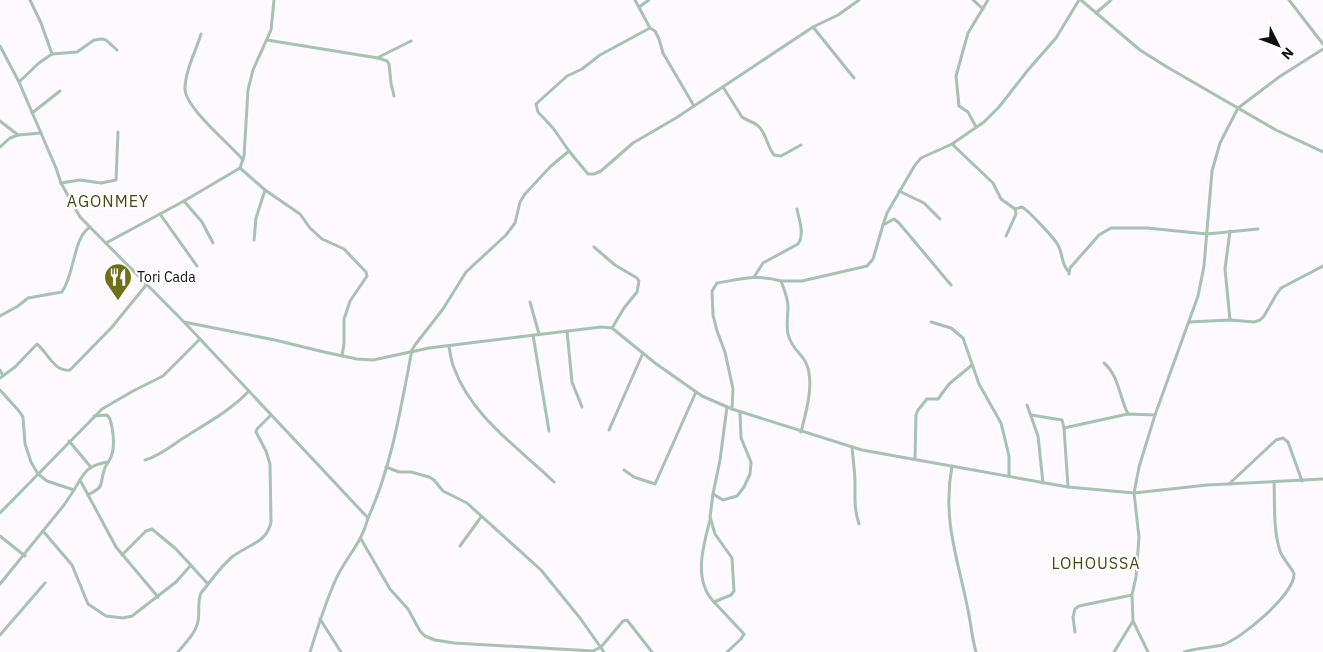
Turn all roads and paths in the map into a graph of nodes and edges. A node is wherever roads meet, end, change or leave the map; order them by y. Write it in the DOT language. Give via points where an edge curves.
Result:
graph roads {
  1 [pos="30,0"];
  2 [pos="274,0"];
  3 [pos="636,0"];
  4 [pos="649,0"];
  5 [pos="859,0"];
  6 [pos="973,0"];
  7 [pos="988,0"];
  8 [pos="1080,0"];
  9 [pos="1111,0"];
  10 [pos="1289,0"];
  11 [pos="639,7"];
  12 [pos="983,8"];
  13 [pos="1096,13"];
  14 [pos="650,28"];
  15 [pos="813,28"];
  16 [pos="201,34"];
  17 [pos="267,40"];
  18 [pos="411,40"];
  19 [pos="1323,44"];
  20 [pos="0,46"];
  21 [pos="1323,49"];
  22 [pos="117,50"];
  23 [pos="52,54"];
  24 [pos="378,58"];
  25 [pos="854,78"];
  26 [pos="19,82"];
  27 [pos="723,87"];
  28 [pos="60,90"];
  29 [pos="394,96"];
  30 [pos="694,106"];
  31 [pos="1238,108"];
  32 [pos="32,113"];
  33 [pos="0,121"];
  34 [pos="976,127"];
  35 [pos="118,132"];
  36 [pos="41,133"];
  37 [pos="18,135"];
  38 [pos="952,144"];
  39 [pos="800,145"];
  40 [pos="0,148"];
  41 [pos="569,152"];
  42 [pos="1323,152"];
  43 [pos="244,160"];
  44 [pos="240,168"];
  45 [pos="61,183"];
  46 [pos="265,190"];
  47 [pos="899,191"];
  48 [pos="184,201"];
  49 [pos="797,209"];
  50 [pos="1015,209"];
  51 [pos="887,213"];
  52 [pos="160,214"];
  53 [pos="894,219"];
  54 [pos="940,219"];
  55 [pos="883,225"];
  56 [pos="90,227"];
  57 [pos="1258,229"];
  58 [pos="1230,231"];
  59 [pos="1207,234"];
  60 [pos="1006,236"];
  61 [pos="254,240"];
  62 [pos="106,243"];
  63 [pos="212,243"];
  64 [pos="594,247"];
  65 [pos="197,266"];
  66 [pos="1323,266"];
  67 [pos="754,277"];
  68 [pos="781,281"];
  69 [pos="147,284"];
  70 [pos="951,285"];
  71 [pos="530,302"];
  72 [pos="0,316"];
  73 [pos="1230,320"];
  74 [pos="184,322"];
  75 [pos="931,322"];
  76 [pos="1189,322"];
  77 [pos="612,328"];
  78 [pos="567,331"];
  79 [pos="540,334"];
  80 [pos="533,335"];
  81 [pos="200,339"];
  82 [pos="449,346"];
  83 [pos="412,350"];
  84 [pos="643,353"];
  85 [pos="342,356"];
  86 [pos="1104,363"];
  87 [pos="972,365"];
  88 [pos="0,370"];
  89 [pos="1,377"];
  90 [pos="0,390"];
  91 [pos="249,391"];
  92 [pos="696,392"];
  93 [pos="1027,405"];
  94 [pos="582,407"];
  95 [pos="727,407"];
  96 [pos="732,409"];
  97 [pos="740,412"];
  98 [pos="1128,414"];
  99 [pos="271,415"];
  100 [pos="1031,415"];
  101 [pos="1154,415"];
  102 [pos="94,416"];
  103 [pos="1064,428"];
  104 [pos="609,430"];
  105 [pos="549,431"];
  106 [pos="800,432"];
  107 [pos="70,441"];
  108 [pos="852,447"];
  109 [pos="145,460"];
  110 [pos="915,460"];
  111 [pos="109,462"];
  112 [pos="90,466"];
  113 [pos="952,466"];
  114 [pos="386,467"];
  115 [pos="624,470"];
  116 [pos="38,474"];
  117 [pos="1009,476"];
  118 [pos="1323,478"];
  119 [pos="80,480"];
  120 [pos="1302,481"];
  121 [pos="554,482"];
  122 [pos="1043,482"];
  123 [pos="1274,482"];
  124 [pos="1228,484"];
  125 [pos="1068,487"];
  126 [pos="74,490"];
  127 [pos="1134,493"];
  128 [pos="712,494"];
  129 [pos="88,495"];
  130 [pos="0,513"];
  131 [pos="482,517"];
  132 [pos="710,517"];
  133 [pos="368,518"];
  134 [pos="859,524"];
  135 [pos="43,531"];
  136 [pos="0,536"];
  137 [pos="361,540"];
  138 [pos="460,546"];
  139 [pos="122,555"];
  140 [pos="25,556"];
  141 [pos="191,565"];
  142 [pos="0,584"];
  143 [pos="45,584"];
  144 [pos="208,584"];
  145 [pos="1132,595"];
  146 [pos="158,597"];
  147 [pos="714,602"];
  148 [pos="320,618"];
  149 [pos="1133,621"];
  150 [pos="1075,632"];
  151 [pos="0,636"];
  152 [pos="601,647"];
  153 [pos="178,652"];
  154 [pos="310,652"];
  155 [pos="341,652"];
  156 [pos="604,652"];
  157 [pos="652,652"];
  158 [pos="727,652"];
  159 [pos="976,652"];
  160 [pos="1114,652"];
  161 [pos="1148,652"];
  162 [pos="1184,652"];
  1 -- 23 [label="street"];
  2 -- 17 [label="street"];
  3 -- 11 [label="street"];
  4 -- 11 [label="street"];
  5 -- 15 [label="street"];
  6 -- 12 [label="street"];
  7 -- 12 [label="street"];
  8 -- 13 [label="street"];
  8 -- 34 [label="street" via="1056,38 1007,98"];
  9 -- 13 [label="street"];
  10 -- 19 [label="street"];
  11 -- 14 [label="street"];
  12 -- 34 [label="street" via="968,33 955,80 959,106 968,112"];
  13 -- 31 [label="street" via="1140,50"];
  14 -- 30 [label="street" via="659,38 663,53"];
  14 -- 41 [label="street" via="567,76 536,104 538,112 560,136"];
  15 -- 25 [label="street"];
  15 -- 27 [label="street"];
  16 -- 43 [label="street" via="189,67 187,96 206,123"];
  17 -- 24 [label="street"];
  17 -- 43 [label="street" via="248,90"];
  18 -- 24 [label="street"];
  20 -- 26 [label="street"];
  21 -- 31 [label="street" via="1279,76"];
  22 -- 23 [label="street" via="102,39 94,40 77,52"];
  23 -- 26 [label="street"];
  24 -- 29 [label="street" via="389,64"];
  26 -- 32 [label="street"];
  27 -- 30 [label="street"];
  27 -- 39 [label="street" via="742,117 761,130 774,155 781,156"];
  28 -- 32 [label="street"];
  30 -- 41 [label="street" via="633,143 594,174 588,174"];
  31 -- 42 [label="street"];
  31 -- 59 [label="street" via="1220,143 1212,171"];
  32 -- 36 [label="street"];
  33 -- 37 [label="street"];
  34 -- 38 [label="street"];
  35 -- 45 [label="street" via="116,180"];
  36 -- 37 [label="street"];
  36 -- 45 [label="street"];
  37 -- 40 [label="street"];
  38 -- 47 [label="street" via="921,158"];
  38 -- 50 [label="street" via="993,183 1001,199"];
  41 -- 83 [label="street" via="544,172 525,194 515,223 466,272"];
  43 -- 44 [label="street"];
  44 -- 46 [label="street"];
  44 -- 48 [label="street"];
  45 -- 56 [label="street" via="80,217"];
  46 -- 61 [label="street" via="256,218"];
  46 -- 85 [label="street" via="300,214 322,238 344,249 366,272 367,276 350,302 344,319"];
  47 -- 51 [label="street"];
  47 -- 54 [label="street" via="924,203"];
  48 -- 52 [label="street"];
  48 -- 63 [label="street" via="202,222"];
  49 -- 67 [label="street" via="800,241 763,264"];
  50 -- 59 [label="street" via="1022,207 1056,242 1069,272 1099,235 1110,228"];
  50 -- 60 [label="street" via="1016,214"];
  51 -- 53 [label="street"];
  51 -- 55 [label="street"];
  52 -- 62 [label="street"];
  52 -- 65 [label="street"];
  53 -- 55 [label="street"];
  53 -- 70 [label="street" via="900,222"];
  55 -- 68 [label="street" via="867,266 802,281"];
  56 -- 62 [label="street"];
  56 -- 72 [label="street" via="82,234 69,281 62,292 25,299"];
  57 -- 58 [label="street"];
  58 -- 59 [label="street"];
  58 -- 73 [label="street" via="1225,269"];
  59 -- 76 [label="street" via="1198,296"];
  62 -- 69 [label="street"];
  64 -- 77 [label="street" via="638,281 637,292"];
  66 -- 73 [label="street" via="1282,288 1260,320"];
  67 -- 68 [label="street"];
  67 -- 96 [label="street" via="717,283 712,291 713,315 733,390"];
  68 -- 106 [label="street" via="787,298 789,338 806,363 809,375 809,395"];
  69 -- 74 [label="street"];
  69 -- 89 [label="street" via="76,367 64,371 58,368 37,344"];
  71 -- 79 [label="street"];
  73 -- 76 [label="street"];
  74 -- 81 [label="street"];
  74 -- 85 [label="street"];
  75 -- 87 [label="street" via="959,334"];
  76 -- 101 [label="street"];
  77 -- 78 [label="street"];
  77 -- 84 [label="street"];
  78 -- 79 [label="street"];
  78 -- 94 [label="street" via="572,382"];
  79 -- 80 [label="street"];
  80 -- 82 [label="street"];
  80 -- 105 [label="street"];
  81 -- 91 [label="street"];
  81 -- 102 [label="street" via="163,376"];
  82 -- 83 [label="street"];
  82 -- 121 [label="street" via="454,368 475,405"];
  83 -- 85 [label="street" via="373,360"];
  83 -- 114 [label="street"];
  84 -- 92 [label="street"];
  84 -- 104 [label="street"];
  86 -- 98 [label="street" via="1115,376"];
  87 -- 110 [label="street" via="949,384 938,399 927,399 918,410"];
  87 -- 117 [label="street" via="978,384 1001,423 1009,456"];
  88 -- 89 [label="street"];
  90 -- 116 [label="street" via="23,418 25,444"];
  91 -- 99 [label="street"];
  91 -- 109 [label="street" via="159,455"];
  92 -- 95 [label="street"];
  92 -- 115 [label="street" via="655,484"];
  93 -- 100 [label="street"];
  95 -- 96 [label="street"];
  95 -- 128 [label="street"];
  96 -- 97 [label="street"];
  97 -- 106 [label="street"];
  97 -- 128 [label="street" via="740,438 752,462 750,474 737,496 723,500"];
  98 -- 101 [label="street"];
  98 -- 103 [label="street"];
  99 -- 133 [label="street"];
  99 -- 144 [label="street" via="256,432 270,464 270,529 259,542 232,557"];
  100 -- 103 [label="street" via="1062,420"];
  100 -- 122 [label="street" via="1038,436"];
  101 -- 127 [label="street"];
  102 -- 107 [label="street"];
  102 -- 111 [label="street" via="107,415 110,419 113,449"];
  103 -- 125 [label="street"];
  106 -- 108 [label="street"];
  107 -- 112 [label="street"];
  107 -- 116 [label="street"];
  108 -- 110 [label="street"];
  108 -- 134 [label="street" via="855,513"];
  110 -- 113 [label="street"];
  111 -- 112 [label="street"];
  111 -- 129 [label="street" via="104,469 101,486"];
  112 -- 119 [label="street"];
  113 -- 117 [label="street"];
  113 -- 159 [label="street" via="948,486 950,530"];
  114 -- 131 [label="street" via="429,477 443,491 467,503"];
  114 -- 133 [label="street"];
  116 -- 126 [label="street" via="47,481"];
  116 -- 130 [label="street"];
  117 -- 122 [label="street"];
  118 -- 120 [label="street"];
  119 -- 126 [label="street"];
  119 -- 129 [label="street"];
  120 -- 123 [label="street"];
  120 -- 124 [label="street" via="1288,442 1283,438 1276,440"];
  122 -- 125 [label="street"];
  123 -- 124 [label="street"];
  123 -- 162 [label="street" via="1280,553 1294,575 1287,589 1264,618 1223,645"];
  124 -- 127 [label="street"];
  125 -- 127 [label="street"];
  126 -- 135 [label="street"];
  127 -- 145 [label="street" via="1139,537"];
  128 -- 132 [label="street"];
  129 -- 139 [label="street"];
  131 -- 138 [label="street"];
  131 -- 152 [label="street" via="541,570"];
  132 -- 147 [label="street" via="701,569 703,585"];
  132 -- 147 [label="street" via="715,534 732,558 734,591"];
  133 -- 137 [label="street"];
  135 -- 140 [label="street"];
  135 -- 146 [label="street" via="72,565 88,604 97,611 106,616 127,618"];
  136 -- 140 [label="street"];
  137 -- 148 [label="street" via="337,578"];
  137 -- 152 [label="street" via="390,589 425,636 454,643 583,651"];
  139 -- 141 [label="street" via="152,528"];
  139 -- 146 [label="street"];
  140 -- 142 [label="street"];
  141 -- 144 [label="street"];
  141 -- 146 [label="street"];
  143 -- 151 [label="street"];
  144 -- 153 [label="street" via="199,599 196,627"];
  145 -- 149 [label="street"];
  145 -- 150 [label="street" via="1079,606 1075,609"];
  147 -- 158 [label="street" via="744,634"];
  148 -- 154 [label="street"];
  148 -- 155 [label="street"];
  149 -- 160 [label="street"];
  149 -- 161 [label="street"];
  152 -- 156 [label="street"];
  152 -- 157 [label="street" via="627,620"];
}
